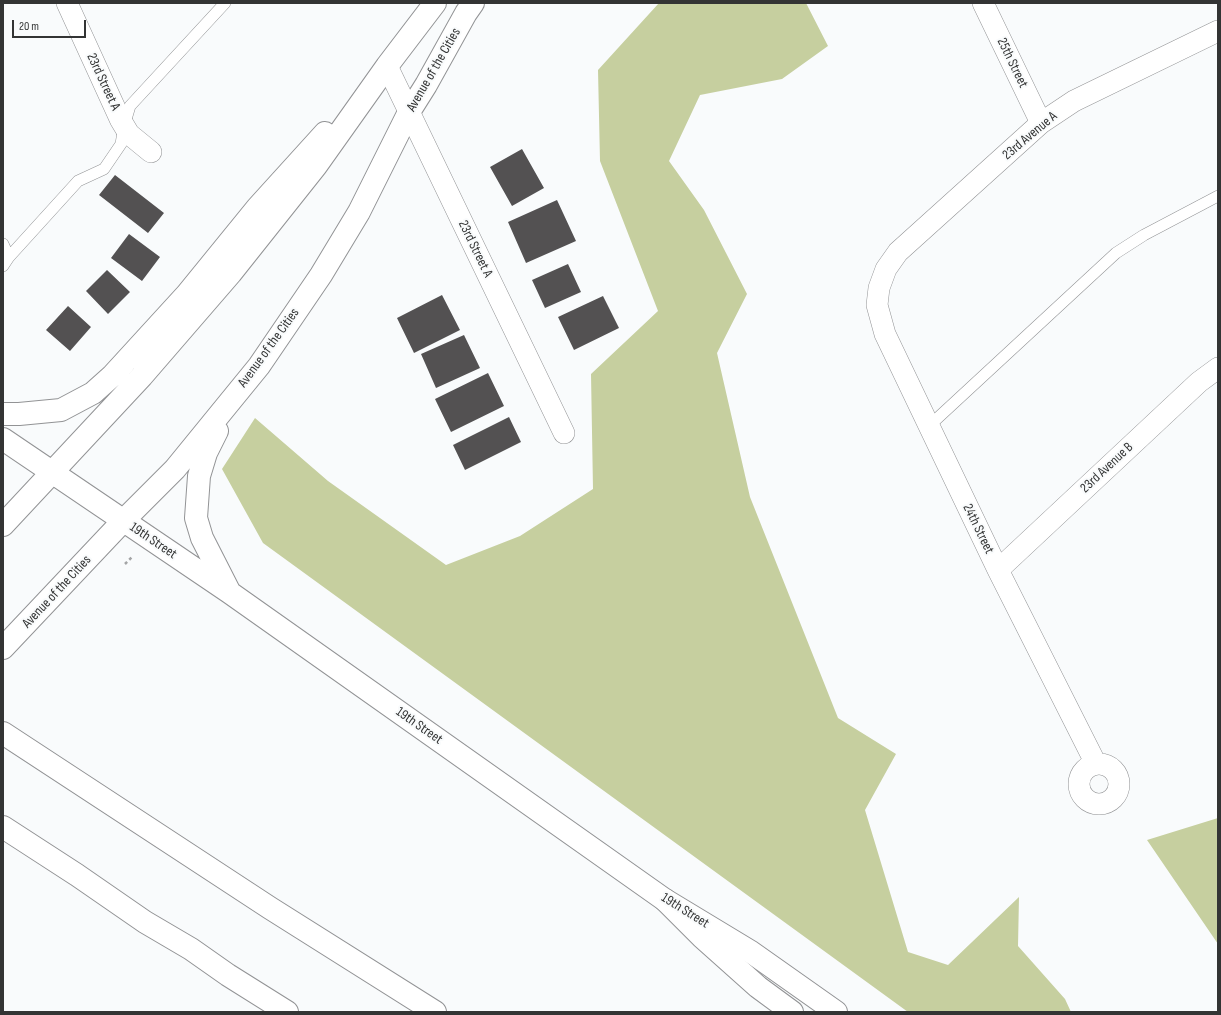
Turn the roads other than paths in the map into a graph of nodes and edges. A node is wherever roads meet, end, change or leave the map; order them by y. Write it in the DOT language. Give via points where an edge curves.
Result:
graph roads {
  1 [pos="67,3"];
  2 [pos="225,3"];
  3 [pos="435,3"];
  4 [pos="473,3"];
  5 [pos="983,3"];
  6 [pos="1218,31"];
  7 [pos="387,66"];
  8 [pos="409,112"];
  9 [pos="1041,123"];
  10 [pos="124,126"];
  11 [pos="151,152"];
  12 [pos="1218,196"];
  13 [pos="3,244"];
  14 [pos="9,256"];
  15 [pos="3,266"];
  16 [pos="879,288"];
  17 [pos="1218,368"];
  18 [pos="236,394"];
  19 [pos="3,414"];
  20 [pos="929,426"];
  21 [pos="564,433"];
  22 [pos="3,439"];
  23 [pos="52,473"];
  24 [pos="123,521"];
  25 [pos="3,525"];
  26 [pos="998,570"];
  27 [pos="229,592"];
  28 [pos="3,648"];
  29 [pos="3,733"];
  30 [pos="1096,764"];
  31 [pos="3,827"];
  32 [pos="665,900"];
  33 [pos="287,1012"];
  34 [pos="435,1012"];
  35 [pos="792,1012"];
  36 [pos="836,1012"];
  1 -- 10 [label="street, 23rd Street A"];
  2 -- 10 [label="lane" via="130,106"];
  3 -- 7 [label="main road"];
  4 -- 8 [label="main road, Avenue of the Cities"];
  5 -- 9 [label="street, 25th Street"];
  6 -- 9 [label="street, 23rd Avenue A" via="1074,101"];
  7 -- 8 [label="street, 23rd Street A"];
  7 -- 19 [label="main road" via="257,208 187,294 112,376 93,393 61,410"];
  7 -- 23 [label="main road" via="316,166 231,273 142,376"];
  8 -- 18 [label="main road, Avenue of the Cities" via="359,212 321,274 259,366"];
  8 -- 21 [label="street, 23rd Street A"];
  9 -- 16 [label="street, 23rd Avenue A" via="898,252 886,269"];
  10 -- 11 [label="street, 23rd Street A" via="129,134"];
  10 -- 14 [label="lane" via="121,144 104,169 78,181"];
  12 -- 20 [label="lane" via="1144,235 1116,253"];
  13 -- 14 [label="lane"];
  14 -- 15 [label="lane"];
  16 -- 20 [label="street, 24th Street" via="877,305 885,334"];
  17 -- 26 [label="street, 23rd Avenue B" via="1199,382"];
  18 -- 24 [label="main road, Avenue of the Cities" via="175,469"];
  18 -- 27 [label="main road" via="206,453 199,476 196,518 202,538"];
  20 -- 26 [label="street, 24th Street"];
  22 -- 23 [label="main road, 19th Street"];
  23 -- 24 [label="main road, 19th Street"];
  23 -- 25 [label="main road"];
  24 -- 27 [label="main road, 19th Street"];
  24 -- 28 [label="main road, Avenue of the Cities"];
  26 -- 30 [label="street, 24th Street"];
  27 -- 32 [label="main road, 19th Street"];
  29 -- 34 [label="main road" via="270,908"];
  31 -- 33 [label="main road" via="145,922"];
  32 -- 35 [label="main road" via="758,987"];
  32 -- 36 [label="main road, 19th Street" via="751,952"];
}
